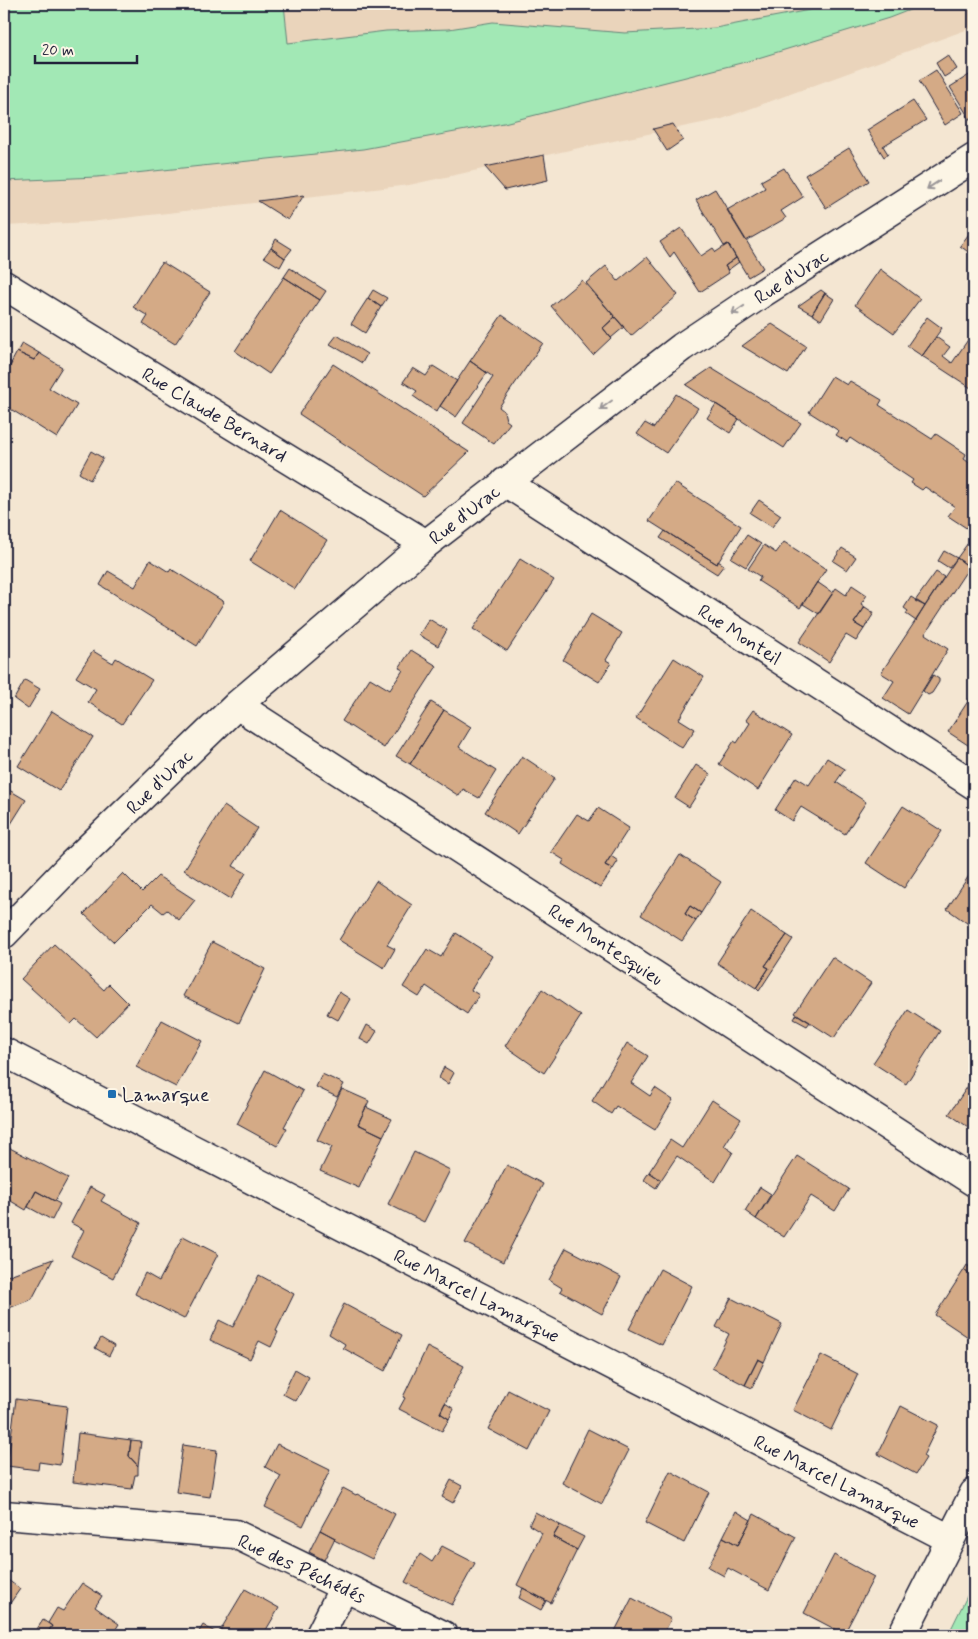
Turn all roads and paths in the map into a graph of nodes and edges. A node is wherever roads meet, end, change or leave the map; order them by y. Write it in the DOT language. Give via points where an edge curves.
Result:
graph roads {
  1 [pos="974,158"];
  2 [pos="4,285"];
  3 [pos="505,482"];
  4 [pos="426,544"];
  5 [pos="237,706"];
  6 [pos="974,785"];
  7 [pos="4,934"];
  8 [pos="4,1052"];
  9 [pos="974,1182"];
  10 [pos="974,1493"];
  11 [pos="4,1515"];
  12 [pos="950,1539"];
  13 [pos="344,1588"];
  14 [pos="320,1635"];
  15 [pos="443,1635"];
  16 [pos="902,1635"];
  1 -- 3 [label="street, Rue d'Urac, one-way" via="682,348"];
  2 -- 4 [label="street, Rue Claude Bernard"];
  3 -- 4 [label="street, Rue d'Urac"];
  3 -- 6 [label="street, Rue Monteil"];
  4 -- 5 [label="street, Rue d'Urac"];
  5 -- 7 [label="street, Rue d'Urac"];
  5 -- 9 [label="street, Rue Montesquieu"];
  8 -- 12 [label="street, Rue Marcel Lamarque"];
  10 -- 12 [label="street"];
  11 -- 13 [label="street, Rue des Péchédés" via="235,1534"];
  12 -- 16 [label="street"];
  13 -- 14 [label="street"];
  13 -- 15 [label="street, Rue des Péchédés"];
}
